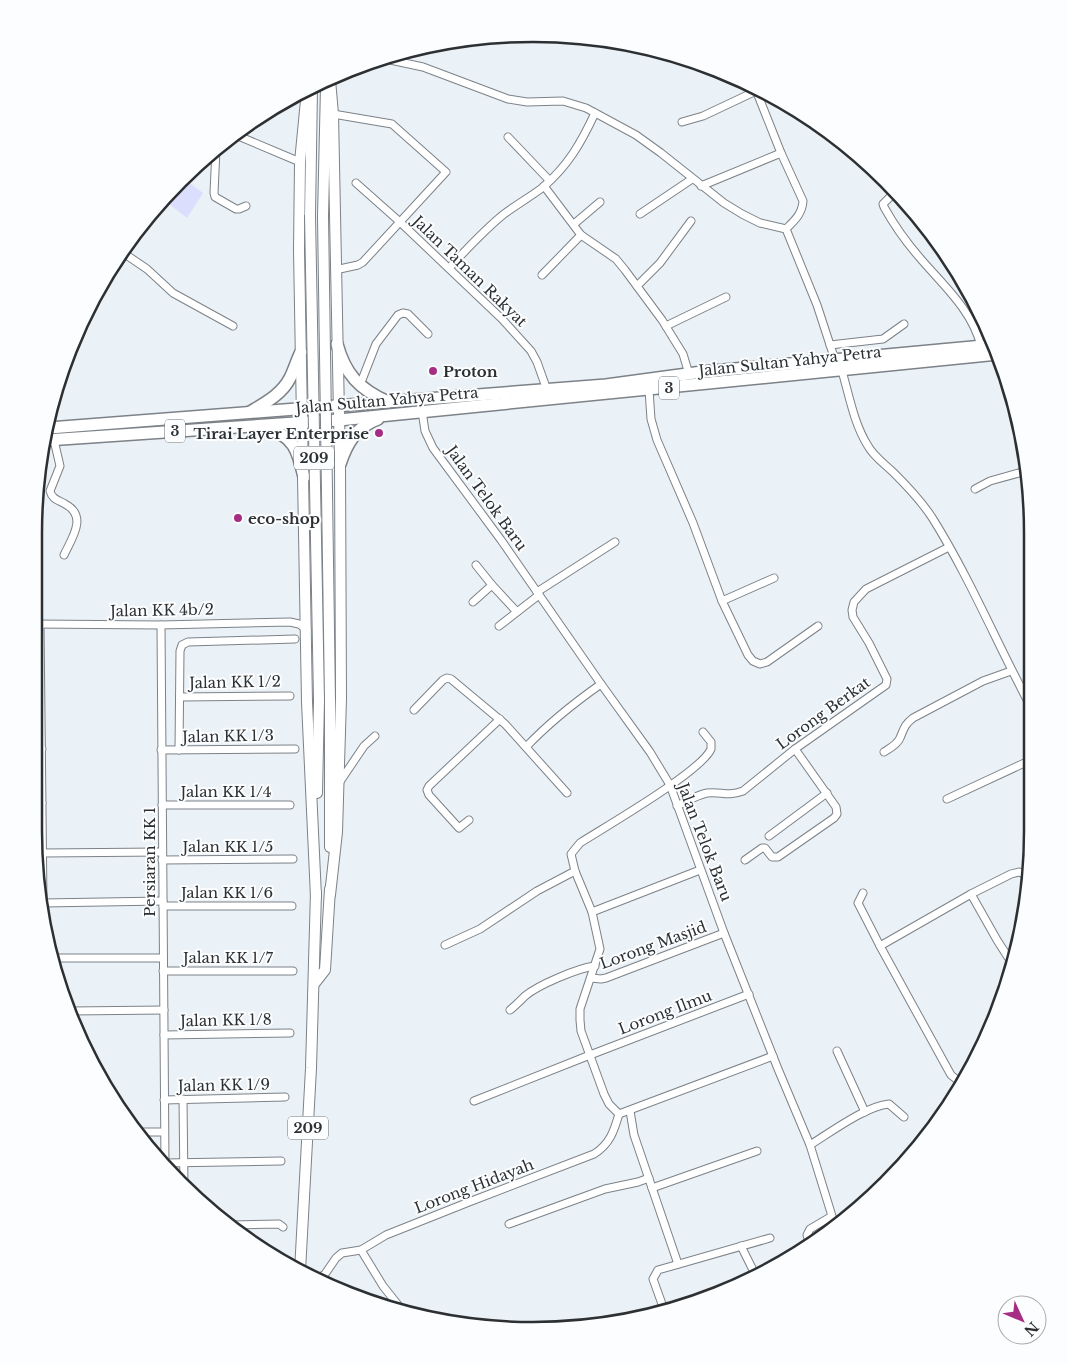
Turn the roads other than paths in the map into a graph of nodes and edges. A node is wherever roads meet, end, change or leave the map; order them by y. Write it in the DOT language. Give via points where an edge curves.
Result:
graph roads {
  1 [pos="399,61"];
  2 [pos="331,87"];
  3 [pos="325,89"];
  4 [pos="748,92"];
  5 [pos="312,95"];
  6 [pos="758,97"];
  7 [pos="306,98"];
  8 [pos="595,113"];
  9 [pos="333,114"];
  10 [pos="682,122"];
  11 [pos="244,137"];
  12 [pos="508,137"];
  13 [pos="780,154"];
  14 [pos="215,160"];
  15 [pos="300,162"];
  16 [pos="692,179"];
  17 [pos="549,180"];
  18 [pos="356,183"];
  19 [pos="544,186"];
  20 [pos="702,186"];
  21 [pos="891,196"];
  22 [pos="600,202"];
  23 [pos="246,206"];
  24 [pos="640,214"];
  25 [pos="691,221"];
  26 [pos="400,222"];
  27 [pos="574,224"];
  28 [pos="786,229"];
  29 [pos="581,235"];
  30 [pos="128,256"];
  31 [pos="449,268"];
  32 [pos="335,270"];
  33 [pos="542,275"];
  34 [pos="637,286"];
  35 [pos="726,297"];
  36 [pos="904,324"];
  37 [pos="233,326"];
  38 [pos="666,326"];
  39 [pos="428,334"];
  40 [pos="337,344"];
  41 [pos="830,345"];
  42 [pos="980,346"];
  43 [pos="987,346"];
  44 [pos="301,352"];
  45 [pos="990,355"];
  46 [pos="835,360"];
  47 [pos="301,366"];
  48 [pos="338,369"];
  49 [pos="842,371"];
  50 [pos="702,372"];
  51 [pos="689,374"];
  52 [pos="711,384"];
  53 [pos="360,386"];
  54 [pos="547,390"];
  55 [pos="649,390"];
  56 [pos="390,402"];
  57 [pos="339,406"];
  58 [pos="303,409"];
  59 [pos="422,411"];
  60 [pos="249,413"];
  61 [pos="389,415"];
  62 [pos="339,420"];
  63 [pos="303,423"];
  64 [pos="252,426"];
  65 [pos="52,436"];
  66 [pos="53,436"];
  67 [pos="52,441"];
  68 [pos="339,445"];
  69 [pos="304,455"];
  70 [pos="340,464"];
  71 [pos="1020,473"];
  72 [pos="304,477"];
  73 [pos="975,489"];
  74 [pos="615,542"];
  75 [pos="948,547"];
  76 [pos="64,556"];
  77 [pos="476,565"];
  78 [pos="774,578"];
  79 [pos="492,585"];
  80 [pos="538,594"];
  81 [pos="722,601"];
  82 [pos="474,602"];
  83 [pos="306,608"];
  84 [pos="517,612"];
  85 [pos="290,622"];
  86 [pos="42,624"];
  87 [pos="161,625"];
  88 [pos="500,626"];
  89 [pos="818,626"];
  90 [pos="306,630"];
  91 [pos="295,639"];
  92 [pos="1011,671"];
  93 [pos="600,684"];
  94 [pos="1024,695"];
  95 [pos="290,696"];
  96 [pos="180,697"];
  97 [pos="414,710"];
  98 [pos="500,719"];
  99 [pos="703,732"];
  100 [pos="375,736"];
  101 [pos="527,746"];
  102 [pos="295,749"];
  103 [pos="795,749"];
  104 [pos="162,750"];
  105 [pos="179,750"];
  106 [pos="884,752"];
  107 [pos="1024,763"];
  108 [pos="338,784"];
  109 [pos="670,785"];
  110 [pos="567,793"];
  111 [pos="827,793"];
  112 [pos="947,799"];
  113 [pos="290,804"];
  114 [pos="162,805"];
  115 [pos="677,806"];
  116 [pos="469,820"];
  117 [pos="769,836"];
  118 [pos="162,852"];
  119 [pos="43,856"];
  120 [pos="162,860"];
  121 [pos="294,860"];
  122 [pos="745,860"];
  123 [pos="700,870"];
  124 [pos="575,871"];
  125 [pos="1022,873"];
  126 [pos="863,893"];
  127 [pos="971,894"];
  128 [pos="330,895"];
  129 [pos="316,897"];
  130 [pos="48,903"];
  131 [pos="163,904"];
  132 [pos="292,906"];
  133 [pos="592,912"];
  134 [pos="724,933"];
  135 [pos="445,945"];
  136 [pos="880,946"];
  137 [pos="1009,957"];
  138 [pos="59,958"];
  139 [pos="163,958"];
  140 [pos="595,966"];
  141 [pos="163,971"];
  142 [pos="293,971"];
  143 [pos="591,978"];
  144 [pos="314,984"];
  145 [pos="749,994"];
  146 [pos="77,1010"];
  147 [pos="164,1010"];
  148 [pos="510,1010"];
  149 [pos="290,1033"];
  150 [pos="164,1034"];
  151 [pos="837,1051"];
  152 [pos="590,1055"];
  153 [pos="773,1056"];
  154 [pos="957,1080"];
  155 [pos="285,1097"];
  156 [pos="183,1099"];
  157 [pos="164,1100"];
  158 [pos="474,1101"];
  159 [pos="630,1111"];
  160 [pos="865,1112"];
  161 [pos="619,1114"];
  162 [pos="904,1116"];
  163 [pos="146,1132"];
  164 [pos="164,1132"];
  165 [pos="810,1145"];
  166 [pos="757,1151"];
  167 [pos="165,1156"];
  168 [pos="281,1161"];
  169 [pos="183,1163"];
  170 [pos="172,1164"];
  171 [pos="184,1176"];
  172 [pos="649,1178"];
  173 [pos="652,1188"];
  174 [pos="509,1224"];
  175 [pos="240,1225"];
  176 [pos="283,1227"];
  177 [pos="770,1238"];
  178 [pos="808,1239"];
  179 [pos="741,1246"];
  180 [pos="361,1250"];
  181 [pos="300,1264"];
  182 [pos="678,1264"];
  183 [pos="753,1271"];
  184 [pos="324,1275"];
  185 [pos="397,1303"];
  186 [pos="662,1304"];
  1 -- 8 [label="street" via="422,66 508,99 563,101"];
  2 -- 9 [label="main road"];
  3 -- 128 [label="main road, 209, bridge" via="323,216"];
  4 -- 10 [label="street" via="703,116"];
  5 -- 129 [label="main road, 209, bridge" via="310,215 319,701"];
  6 -- 13 [label="street"];
  7 -- 15 [label="main road"];
  8 -- 16 [label="street" via="661,152"];
  8 -- 17 [label="street" via="575,153"];
  9 -- 26 [label="street" via="392,124 446,172"];
  9 -- 32 [label="main road"];
  11 -- 15 [label="street"];
  12 -- 17 [label="street"];
  13 -- 20 [label="street"];
  13 -- 28 [label="street" via="803,200 799,216"];
  14 -- 23 [label="street" via="215,197 236,209"];
  15 -- 44 [label="main road"];
  16 -- 20 [label="street"];
  16 -- 24 [label="street"];
  17 -- 19 [label="street"];
  18 -- 26 [label="street, Jalan Taman Rakyat"];
  19 -- 27 [label="street"];
  19 -- 31 [label="street" via="504,214"];
  20 -- 28 [label="street" via="742,214 760,223"];
  21 -- 42 [label="street" via="883,204 898,231 965,310"];
  22 -- 27 [label="street"];
  25 -- 34 [label="street" via="660,263"];
  26 -- 31 [label="street, Jalan Taman Rakyat"];
  26 -- 32 [label="street" via="358,266"];
  27 -- 29 [label="street"];
  28 -- 41 [label="street"];
  29 -- 33 [label="street"];
  29 -- 34 [label="street" via="616,259"];
  30 -- 37 [label="street" via="173,294"];
  31 -- 54 [label="street, Jalan Taman Rakyat" via="502,318 531,351"];
  32 -- 40 [label="main road"];
  34 -- 38 [label="street"];
  35 -- 38 [label="street"];
  36 -- 41 [label="street" via="883,339"];
  38 -- 51 [label="street" via="683,354"];
  39 -- 53 [label="street" via="408,314 398,315 376,344"];
  40 -- 48 [label="main road"];
  40 -- 53 [label="highway" via="345,365"];
  41 -- 46 [label="street"];
  42 -- 43 [label="highway, Jalan Sultan Yahya Petra / 3"];
  42 -- 46 [label="highway, Jalan Sultan Yahya Petra / 3"];
  44 -- 47 [label="main road"];
  44 -- 60 [label="highway" via="283,388"];
  45 -- 49 [label="highway, Jalan Sultan Yahya Petra / 3"];
  46 -- 50 [label="highway, Jalan Sultan Yahya Petra / 3"];
  47 -- 48 [label="main road" via="311,375 325,380"];
  47 -- 58 [label="main road"];
  48 -- 57 [label="main road"];
  49 -- 52 [label="highway, Jalan Sultan Yahya Petra / 3"];
  49 -- 75 [label="street" via="867,445 932,518"];
  50 -- 51 [label="highway, Jalan Sultan Yahya Petra / 3"];
  50 -- 52 [label="highway" via="713,376"];
  51 -- 54 [label="highway, Jalan Sultan Yahya Petra / 3"];
  52 -- 55 [label="highway, Jalan Sultan Yahya Petra / 3"];
  53 -- 56 [label="highway"];
  54 -- 56 [label="highway, Jalan Sultan Yahya Petra / 3"];
  55 -- 59 [label="highway, Jalan Sultan Yahya Petra / 3"];
  55 -- 81 [label="street" via="651,419 657,440"];
  56 -- 57 [label="highway, Jalan Sultan Yahya Petra / 3"];
  57 -- 58 [label="highway, Jalan Sultan Yahya Petra / 3"];
  57 -- 62 [label="main road"];
  58 -- 60 [label="highway, Jalan Sultan Yahya Petra / 3"];
  58 -- 63 [label="main road"];
  59 -- 61 [label="highway, Jalan Sultan Yahya Petra / 3"];
  59 -- 80 [label="street, Jalan Telok Baru" via="425,431 433,448"];
  60 -- 66 [label="highway, Jalan Sultan Yahya Petra / 3"];
  61 -- 62 [label="highway, Jalan Sultan Yahya Petra / 3"];
  61 -- 70 [label="highway" via="363,426 346,447"];
  62 -- 63 [label="highway, Jalan Sultan Yahya Petra / 3"];
  62 -- 68 [label="main road"];
  63 -- 64 [label="highway, Jalan Sultan Yahya Petra / 3"];
  63 -- 69 [label="main road"];
  64 -- 65 [label="highway, Jalan Sultan Yahya Petra / 3"];
  64 -- 72 [label="highway" via="273,430 290,440 296,448"];
  67 -- 76 [label="street" via="60,466 50,491 54,498 73,509 78,518 77,528"];
  68 -- 69 [label="main road" via="325,440 318,442"];
  68 -- 70 [label="main road"];
  69 -- 72 [label="main road"];
  70 -- 108 [label="main road"];
  71 -- 73 [label="street"];
  72 -- 83 [label="main road"];
  74 -- 80 [label="street"];
  75 -- 92 [label="street"];
  75 -- 103 [label="street, Lorong Berkat" via="866,589 854,602 853,617 888,682"];
  77 -- 79 [label="street"];
  78 -- 81 [label="street"];
  79 -- 82 [label="street"];
  79 -- 84 [label="street"];
  80 -- 84 [label="street"];
  80 -- 93 [label="street, Jalan Telok Baru"];
  81 -- 89 [label="street" via="748,655 760,664"];
  83 -- 85 [label="street"];
  83 -- 90 [label="main road"];
  84 -- 88 [label="street"];
  85 -- 87 [label="street, Jalan KK 4b/2"];
  85 -- 90 [label="street, Jalan KK 4b/2"];
  86 -- 87 [label="street, Jalan KK 4b/2"];
  87 -- 104 [label="street, Persiaran KK 1"];
  90 -- 129 [label="main road"];
  91 -- 96 [label="street" via="188,642 182,645"];
  92 -- 94 [label="street"];
  92 -- 106 [label="street" via="983,681 913,718 905,724 893,747"];
  93 -- 101 [label="street"];
  93 -- 109 [label="street, Jalan Telok Baru"];
  95 -- 96 [label="street, Jalan KK 1/2"];
  96 -- 105 [label="street"];
  97 -- 98 [label="street" via="447,678"];
  98 -- 101 [label="street"];
  98 -- 116 [label="street" via="427,790 459,828"];
  99 -- 109 [label="street" via="711,742 709,754"];
  100 -- 108 [label="street" via="364,746"];
  101 -- 110 [label="street"];
  102 -- 105 [label="street, Jalan KK 1/3"];
  103 -- 111 [label="street"];
  103 -- 115 [label="street, Lorong Berkat" via="743,791 725,795 706,793"];
  104 -- 105 [label="street, Jalan KK 1/3"];
  104 -- 114 [label="street, Persiaran KK 1"];
  107 -- 112 [label="street"];
  108 -- 128 [label="main road"];
  109 -- 115 [label="street, Jalan Telok Baru"];
  109 -- 124 [label="street" via="574,848 571,860"];
  111 -- 117 [label="street"];
  111 -- 122 [label="street" via="836,806 834,818 778,857 772,857 762,848"];
  113 -- 114 [label="street, Jalan KK 1/4"];
  114 -- 118 [label="street, Persiaran KK 1"];
  115 -- 123 [label="street, Jalan Telok Baru"];
  118 -- 119 [label="street"];
  118 -- 120 [label="street, Persiaran KK 1"];
  120 -- 121 [label="street, Jalan KK 1/5"];
  120 -- 131 [label="street, Persiaran KK 1"];
  123 -- 133 [label="street"];
  123 -- 134 [label="street, Jalan Telok Baru"];
  124 -- 133 [label="street"];
  124 -- 135 [label="street" via="537,891 480,929"];
  125 -- 127 [label="street" via="1011,874"];
  126 -- 136 [label="street" via="858,903"];
  127 -- 136 [label="street"];
  127 -- 137 [label="street"];
  128 -- 144 [label="main road, 209" via="325,970"];
  129 -- 144 [label="main road, 209"];
  130 -- 131 [label="street, Jalan KK 1/6"];
  131 -- 132 [label="street, Jalan KK 1/6"];
  131 -- 139 [label="street, Persiaran KK 1"];
  133 -- 140 [label="street" via="600,949"];
  134 -- 143 [label="street, Lorong Masjid" via="606,978"];
  134 -- 145 [label="street, Jalan Telok Baru"];
  136 -- 154 [label="street"];
  138 -- 139 [label="street"];
  139 -- 141 [label="street, Persiaran KK 1"];
  140 -- 143 [label="street"];
  140 -- 148 [label="street" via="573,971 527,995"];
  141 -- 142 [label="street, Jalan KK 1/7"];
  141 -- 147 [label="street, Persiaran KK 1"];
  143 -- 152 [label="street" via="580,1009 582,1031"];
  144 -- 181 [label="main road, 209"];
  145 -- 152 [label="street, Lorong Ilmu"];
  145 -- 153 [label="street, Jalan Telok Baru"];
  146 -- 147 [label="street"];
  147 -- 150 [label="street, Persiaran KK 1"];
  149 -- 150 [label="street, Jalan KK 1/8"];
  150 -- 157 [label="street, Persiaran KK 1"];
  151 -- 160 [label="street"];
  152 -- 158 [label="street, Lorong Ilmu"];
  152 -- 161 [label="street" via="604,1094"];
  153 -- 159 [label="street"];
  153 -- 165 [label="street, Jalan Telok Baru"];
  155 -- 156 [label="street, Jalan KK 1/9"];
  156 -- 157 [label="street, Jalan KK 1/9"];
  156 -- 169 [label="street"];
  157 -- 164 [label="street, Persiaran KK 1"];
  159 -- 161 [label="street"];
  159 -- 172 [label="street" via="631,1126"];
  160 -- 162 [label="street" via="889,1104"];
  160 -- 165 [label="street"];
  161 -- 180 [label="street, Lorong Hidayah" via="609,1142 594,1154 386,1235"];
  163 -- 164 [label="street"];
  164 -- 167 [label="street, Persiaran KK 1"];
  165 -- 178 [label="street, Jalan Telok Baru" via="832,1216 810,1229"];
  166 -- 173 [label="street"];
  168 -- 169 [label="street"];
  169 -- 170 [label="street"];
  169 -- 171 [label="street"];
  172 -- 173 [label="street"];
  172 -- 174 [label="street" via="605,1189"];
  173 -- 182 [label="street"];
  175 -- 176 [label="street" via="279,1224"];
  177 -- 179 [label="street"];
  179 -- 182 [label="street"];
  179 -- 183 [label="street"];
  180 -- 184 [label="street, Lorong Hidayah" via="342,1253"];
  180 -- 185 [label="street"];
  182 -- 186 [label="street" via="655,1274 654,1284"];
}
